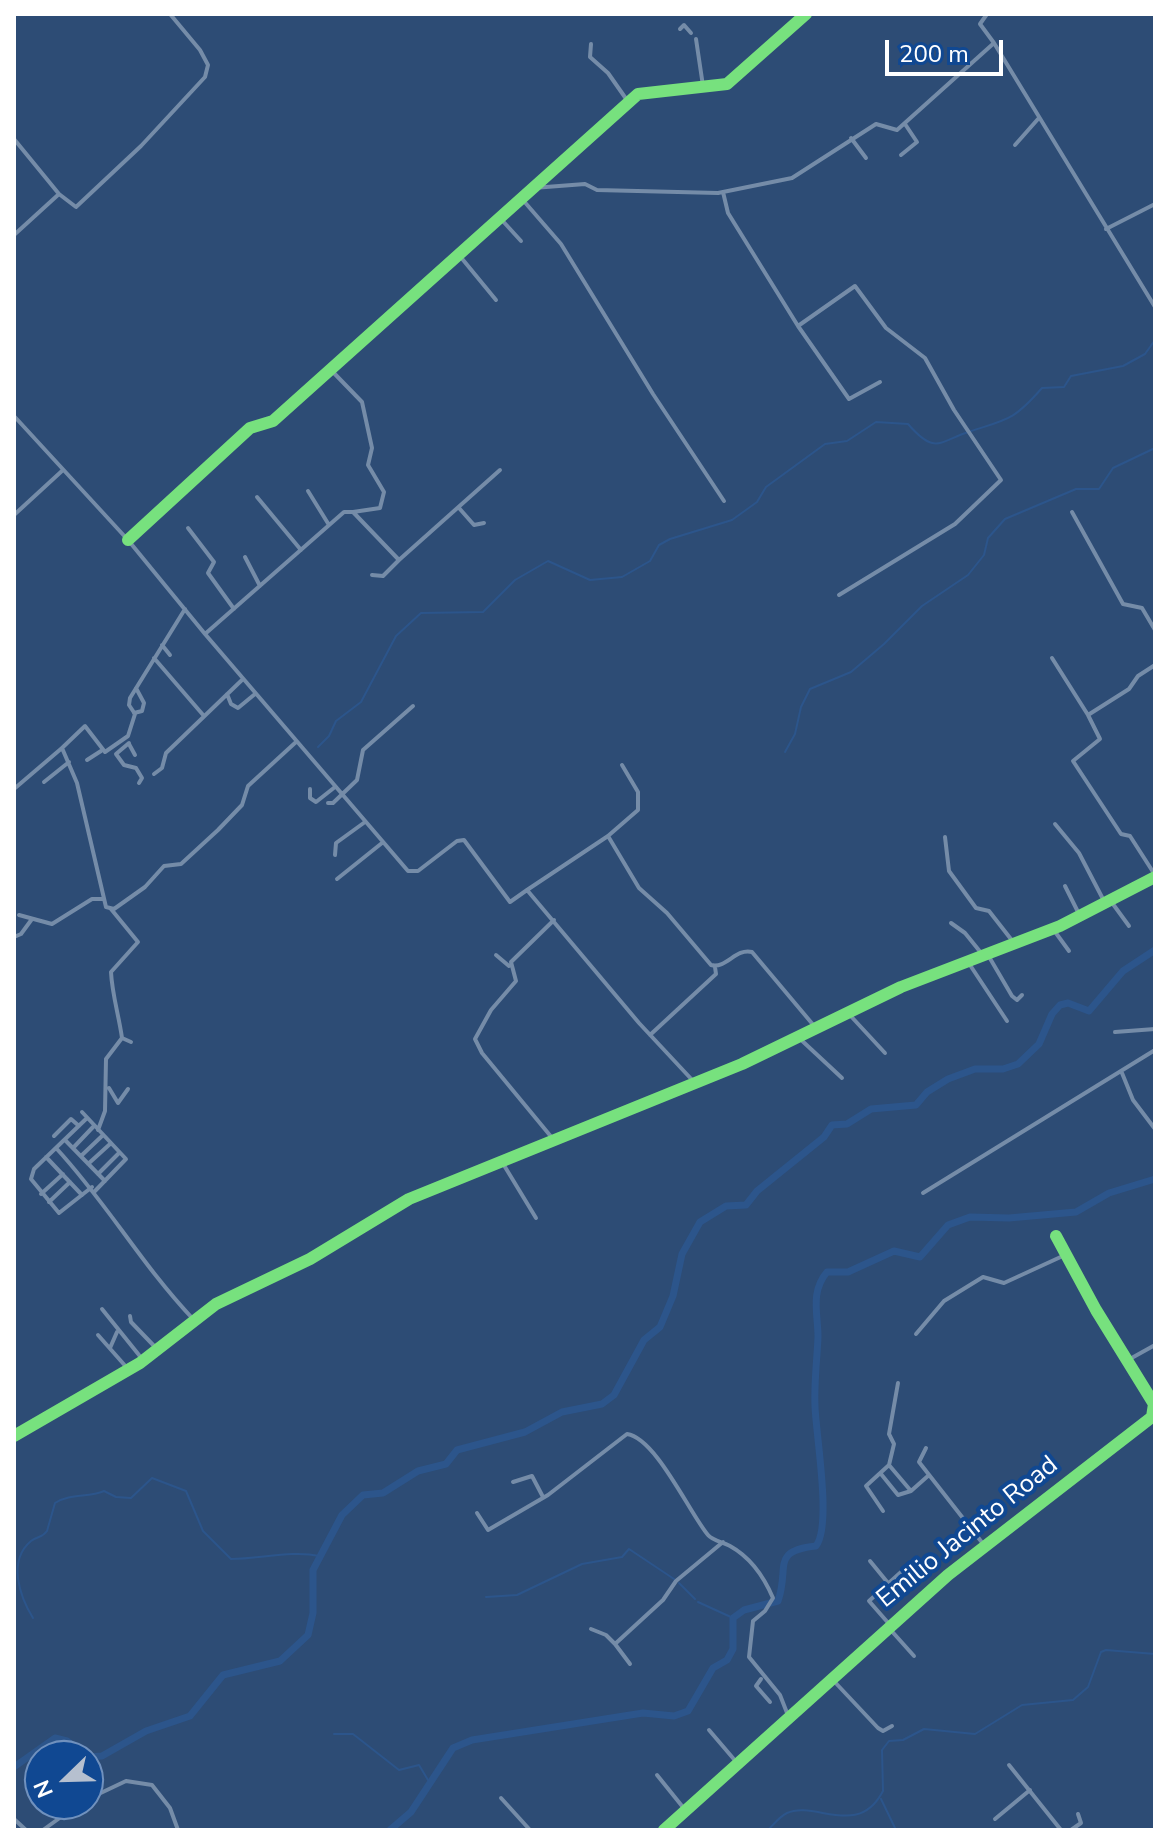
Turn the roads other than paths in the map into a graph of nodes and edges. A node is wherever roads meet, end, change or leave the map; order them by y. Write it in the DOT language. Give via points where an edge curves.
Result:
graph roads {
  1 [pos="170,14"];
  2 [pos="806,14"];
  3 [pos="987,14"];
  4 [pos="680,29"];
  5 [pos="691,33"];
  6 [pos="696,39"];
  7 [pos="994,43"];
  8 [pos="591,44"];
  9 [pos="703,86"];
  10 [pos="638,94"];
  11 [pos="625,97"];
  12 [pos="629,103"];
  13 [pos="1038,119"];
  14 [pos="905,124"];
  15 [pos="851,138"];
  16 [pos="14,139"];
  17 [pos="1015,145"];
  18 [pos="901,155"];
  19 [pos="866,158"];
  20 [pos="533,188"];
  21 [pos="723,192"];
  22 [pos="59,194"];
  23 [pos="522,199"];
  24 [pos="1155,204"];
  25 [pos="500,218"];
  26 [pos="1106,229"];
  27 [pos="14,235"];
  28 [pos="521,241"];
  29 [pos="459,255"];
  30 [pos="496,300"];
  31 [pos="1155,307"];
  32 [pos="798,326"];
  33 [pos="330,369"];
  34 [pos="880,382"];
  35 [pos="14,416"];
  36 [pos="63,470"];
  37 [pos="500,470"];
  38 [pos="308,491"];
  39 [pos="257,497"];
  40 [pos="724,501"];
  41 [pos="459,508"];
  42 [pos="353,512"];
  43 [pos="1072,512"];
  44 [pos="14,515"];
  45 [pos="484,523"];
  46 [pos="329,525"];
  47 [pos="188,528"];
  48 [pos="128,540"];
  49 [pos="301,550"];
  50 [pos="245,557"];
  51 [pos="399,560"];
  52 [pos="372,575"];
  53 [pos="260,586"];
  54 [pos="839,595"];
  55 [pos="185,609"];
  56 [pos="234,609"];
  57 [pos="1155,630"];
  58 [pos="205,634"];
  59 [pos="162,645"];
  60 [pos="170,655"];
  61 [pos="154,658"];
  62 [pos="1052,658"];
  63 [pos="1155,665"];
  64 [pos="243,679"];
  65 [pos="136,688"];
  66 [pos="227,694"];
  67 [pos="255,694"];
  68 [pos="413,706"];
  69 [pos="134,713"];
  70 [pos="1088,715"];
  71 [pos="204,716"];
  72 [pos="128,740"];
  73 [pos="296,742"];
  74 [pos="62,748"];
  75 [pos="102,750"];
  76 [pos="135,755"];
  77 [pos="87,760"];
  78 [pos="69,762"];
  79 [pos="622,765"];
  80 [pos="154,774"];
  81 [pos="44,782"];
  82 [pos="139,783"];
  83 [pos="333,788"];
  84 [pos="14,789"];
  85 [pos="310,789"];
  86 [pos="341,796"];
  87 [pos="328,803"];
  88 [pos="365,822"];
  89 [pos="1055,824"];
  90 [pos="608,836"];
  91 [pos="945,837"];
  92 [pos="382,843"];
  93 [pos="335,855"];
  94 [pos="1155,876"];
  95 [pos="337,879"];
  96 [pos="1065,886"];
  97 [pos="527,890"];
  98 [pos="102,899"];
  99 [pos="1107,902"];
  100 [pos="111,909"];
  101 [pos="19,915"];
  102 [pos="1080,916"];
  103 [pos="32,919"];
  104 [pos="554,920"];
  105 [pos="951,923"];
  106 [pos="1129,926"];
  107 [pos="1053,929"];
  108 [pos="14,937"];
  109 [pos="1015,944"];
  110 [pos="1069,951"];
  111 [pos="496,955"];
  112 [pos="986,955"];
  113 [pos="968,962"];
  114 [pos="509,966"];
  115 [pos="715,967"];
  116 [pos="1022,995"];
  117 [pos="846,1012"];
  118 [pos="1007,1021"];
  119 [pos="816,1029"];
  120 [pos="1155,1029"];
  121 [pos="1115,1032"];
  122 [pos="650,1035"];
  123 [pos="798,1037"];
  124 [pos="122,1038"];
  125 [pos="131,1042"];
  126 [pos="1155,1050"];
  127 [pos="885,1053"];
  128 [pos="1122,1073"];
  129 [pos="842,1078"];
  130 [pos="695,1083"];
  131 [pos="107,1086"];
  132 [pos="128,1089"];
  133 [pos="82,1112"];
  134 [pos="87,1118"];
  135 [pos="79,1126"];
  136 [pos="96,1128"];
  137 [pos="1155,1129"];
  138 [pos="103,1135"];
  139 [pos="54,1136"];
  140 [pos="64,1140"];
  141 [pos="555,1141"];
  142 [pos="110,1143"];
  143 [pos="56,1148"];
  144 [pos="73,1148"];
  145 [pos="120,1153"];
  146 [pos="81,1156"];
  147 [pos="46,1157"];
  148 [pos="501,1162"];
  149 [pos="88,1164"];
  150 [pos="63,1174"];
  151 [pos="98,1174"];
  152 [pos="105,1181"];
  153 [pos="70,1182"];
  154 [pos="94,1189"];
  155 [pos="923,1193"];
  156 [pos="41,1194"];
  157 [pos="82,1195"];
  158 [pos="49,1202"];
  159 [pos="536,1218"];
  160 [pos="1056,1236"];
  161 [pos="1065,1255"];
  162 [pos="102,1309"];
  163 [pos="130,1316"];
  164 [pos="193,1319"];
  165 [pos="118,1332"];
  166 [pos="916,1334"];
  167 [pos="98,1335"];
  168 [pos="1155,1345"];
  169 [pos="110,1348"];
  170 [pos="157,1349"];
  171 [pos="143,1360"];
  172 [pos="1128,1360"];
  173 [pos="128,1369"];
  174 [pos="898,1383"];
  175 [pos="1155,1404"];
  176 [pos="1154,1419"];
  177 [pos="14,1436"];
  178 [pos="926,1448"];
  179 [pos="889,1465"];
  180 [pos="881,1473"];
  181 [pos="929,1475"];
  182 [pos="513,1482"];
  183 [pos="911,1491"];
  184 [pos="543,1497"];
  185 [pos="883,1511"];
  186 [pos="477,1513"];
  187 [pos="723,1542"];
  188 [pos="984,1545"];
  189 [pos="870,1561"];
  190 [pos="901,1572"];
  191 [pos="888,1583"];
  192 [pos="889,1626"];
  193 [pos="591,1629"];
  194 [pos="615,1644"];
  195 [pos="914,1656"];
  196 [pos="630,1664"];
  197 [pos="763,1677"];
  198 [pos="831,1678"];
  199 [pos="770,1702"];
  200 [pos="789,1718"];
  201 [pos="892,1726"];
  202 [pos="709,1730"];
  203 [pos="738,1764"];
  204 [pos="1009,1765"];
  205 [pos="657,1775"];
  206 [pos="1030,1790"];
  207 [pos="104,1791"];
  208 [pos="501,1798"];
  209 [pos="686,1811"];
  210 [pos="1078,1814"];
  211 [pos="14,1819"];
  212 [pos="995,1819"];
  213 [pos="26,1830"];
  214 [pos="178,1830"];
  215 [pos="530,1830"];
  216 [pos="664,1830"];
  217 [pos="1061,1830"];
  218 [pos="1071,1830"];
  1 -- 22 [label="street" via="200,50 208,65 205,77 76,207"];
  2 -- 9 [label="street" via="735,80"];
  3 -- 7 [label="street" via="980,24"];
  4 -- 5 [label="street" via="684,25"];
  6 -- 9 [label="street"];
  7 -- 13 [label="street"];
  7 -- 14 [label="street"];
  8 -- 11 [label="street" via="590,57"];
  9 -- 10 [label="street"];
  10 -- 11 [label="street"];
  10 -- 12 [label="street"];
  11 -- 12 [label="street"];
  12 -- 20 [label="street"];
  13 -- 17 [label="street"];
  13 -- 26 [label="street"];
  14 -- 15 [label="street" via="894,131 876,124"];
  14 -- 18 [label="street" via="917,142"];
  15 -- 19 [label="street"];
  15 -- 21 [label="street" via="806,172"];
  16 -- 22 [label="street"];
  20 -- 21 [label="street" via="585,184 597,190"];
  20 -- 23 [label="street"];
  21 -- 32 [label="street" via="728,213"];
  22 -- 27 [label="street"];
  23 -- 25 [label="street"];
  23 -- 40 [label="street" via="561,244"];
  24 -- 26 [label="street"];
  25 -- 28 [label="street"];
  25 -- 29 [label="street"];
  26 -- 31 [label="street"];
  29 -- 30 [label="street"];
  29 -- 33 [label="street"];
  32 -- 34 [label="street" via="849,399"];
  32 -- 54 [label="street" via="855,286 886,328 925,358 1000,483 955,524"];
  33 -- 42 [label="street" via="362,402 372,448 368,465 384,492 380,508"];
  33 -- 48 [label="street" via="273,421 250,428"];
  35 -- 36 [label="street"];
  36 -- 44 [label="street"];
  36 -- 48 [label="street"];
  37 -- 41 [label="street"];
  38 -- 46 [label="street"];
  39 -- 49 [label="street"];
  41 -- 45 [label="street" via="474,525"];
  41 -- 51 [label="street"];
  42 -- 46 [label="street" via="344,512"];
  42 -- 51 [label="street"];
  43 -- 57 [label="street" via="1123,604 1142,608"];
  46 -- 49 [label="street"];
  47 -- 56 [label="street" via="214,562 208,573"];
  48 -- 55 [label="street"];
  49 -- 53 [label="street"];
  50 -- 53 [label="street"];
  51 -- 52 [label="street" via="383,576"];
  53 -- 56 [label="street"];
  55 -- 58 [label="street"];
  55 -- 59 [label="street"];
  56 -- 58 [label="street"];
  58 -- 64 [label="street"];
  59 -- 60 [label="street"];
  59 -- 61 [label="street"];
  61 -- 65 [label="street"];
  61 -- 71 [label="street"];
  62 -- 70 [label="street"];
  63 -- 70 [label="street"];
  64 -- 66 [label="street"];
  64 -- 67 [label="street"];
  65 -- 69 [label="street" via="128,703"];
  65 -- 69 [label="street" via="144,703 142,711"];
  66 -- 67 [label="street" via="238,708"];
  66 -- 71 [label="street"];
  67 -- 73 [label="street"];
  68 -- 86 [label="street" via="363,750 357,780"];
  69 -- 72 [label="street"];
  70 -- 94 [label="street" via="1100,739 1073,761"];
  71 -- 80 [label="street" via="166,753"];
  72 -- 75 [label="street" via="108,752"];
  72 -- 76 [label="street"];
  72 -- 82 [label="street" via="116,754 124,765 136,768"];
  73 -- 83 [label="street"];
  73 -- 100 [label="street" via="248,786 242,805 181,864 164,866 145,887"];
  74 -- 75 [label="street" via="85,726"];
  74 -- 78 [label="street"];
  74 -- 84 [label="street"];
  75 -- 77 [label="street"];
  78 -- 81 [label="street"];
  78 -- 98 [label="street"];
  79 -- 90 [label="street" via="638,792 638,810"];
  83 -- 85 [label="street" via="316,802"];
  83 -- 86 [label="street"];
  86 -- 87 [label="street"];
  86 -- 88 [label="street"];
  88 -- 92 [label="street"];
  88 -- 93 [label="street" via="336,843"];
  89 -- 99 [label="street"];
  90 -- 97 [label="street"];
  90 -- 115 [label="street" via="639,888"];
  91 -- 109 [label="street" via="949,871 976,908 992,914"];
  92 -- 95 [label="street"];
  92 -- 97 [label="street" via="413,873 464,840 510,902"];
  94 -- 99 [label="street"];
  96 -- 102 [label="street"];
  97 -- 104 [label="street"];
  98 -- 100 [label="street"];
  98 -- 103 [label="street" via="92,899 52,924"];
  99 -- 102 [label="street"];
  99 -- 106 [label="street"];
  100 -- 124 [label="street" via="137,939 111,972"];
  101 -- 103 [label="street"];
  102 -- 107 [label="street"];
  103 -- 108 [label="street"];
  104 -- 114 [label="street"];
  104 -- 122 [label="street"];
  105 -- 112 [label="street"];
  107 -- 109 [label="street"];
  107 -- 110 [label="street"];
  109 -- 112 [label="street"];
  111 -- 114 [label="street"];
  112 -- 113 [label="street"];
  112 -- 116 [label="street" via="1012,996 1017,1000"];
  113 -- 117 [label="street"];
  113 -- 118 [label="street"];
  114 -- 141 [label="street" via="516,981 476,1032 475,1042"];
  115 -- 119 [label="street" via="741,951 752,952"];
  115 -- 122 [label="street" via="716,974"];
  117 -- 119 [label="street"];
  117 -- 127 [label="street"];
  119 -- 123 [label="street"];
  120 -- 121 [label="street"];
  122 -- 130 [label="street"];
  123 -- 129 [label="street"];
  123 -- 130 [label="street"];
  124 -- 125 [label="street"];
  124 -- 131 [label="street" via="106,1059"];
  126 -- 128 [label="street"];
  128 -- 137 [label="street" via="1133,1100"];
  128 -- 155 [label="street"];
  130 -- 141 [label="street"];
  131 -- 132 [label="street" via="117,1103"];
  131 -- 136 [label="street" via="104,1118"];
  133 -- 134 [label="street"];
  134 -- 135 [label="street"];
  134 -- 136 [label="street"];
  135 -- 139 [label="street" via="71,1119"];
  135 -- 140 [label="street"];
  136 -- 138 [label="street"];
  136 -- 144 [label="street"];
  138 -- 142 [label="street"];
  138 -- 146 [label="street"];
  140 -- 143 [label="street"];
  140 -- 144 [label="street"];
  141 -- 148 [label="street"];
  142 -- 145 [label="street"];
  142 -- 149 [label="street"];
  143 -- 147 [label="street"];
  143 -- 154 [label="street"];
  144 -- 146 [label="street"];
  145 -- 151 [label="street"];
  145 -- 152 [label="street" via="126,1159"];
  146 -- 149 [label="street"];
  147 -- 150 [label="street"];
  147 -- 156 [label="street" via="31,1179"];
  148 -- 159 [label="street"];
  148 -- 164 [label="street" via="409,1199 310,1259"];
  149 -- 151 [label="street"];
  150 -- 153 [label="street"];
  150 -- 156 [label="street"];
  151 -- 152 [label="street"];
  152 -- 154 [label="street"];
  153 -- 157 [label="street"];
  153 -- 158 [label="street"];
  154 -- 157 [label="street"];
  154 -- 164 [label="street" via="132,1249"];
  156 -- 158 [label="street"];
  157 -- 158 [label="street" via="60,1213"];
  160 -- 161 [label="street, Emilio Jacinto Road"];
  161 -- 166 [label="street" via="1004,1283 983,1277 944,1301"];
  161 -- 172 [label="street, Emilio Jacinto Road"];
  162 -- 165 [label="street"];
  163 -- 170 [label="street"];
  164 -- 170 [label="street"];
  165 -- 169 [label="street"];
  165 -- 171 [label="street"];
  167 -- 169 [label="street"];
  168 -- 172 [label="street"];
  169 -- 173 [label="street"];
  170 -- 171 [label="street"];
  171 -- 173 [label="street"];
  172 -- 175 [label="street, Emilio Jacinto Road"];
  173 -- 177 [label="street"];
  174 -- 179 [label="street"];
  175 -- 176 [label="street, Emilio Jacinto Road"];
  176 -- 188 [label="street, Emilio Jacinto Road"];
  178 -- 181 [label="street" via="919,1459"];
  179 -- 180 [label="street"];
  179 -- 183 [label="street"];
  180 -- 183 [label="street" via="901,1497"];
  180 -- 185 [label="street" via="865,1488"];
  181 -- 183 [label="street"];
  181 -- 188 [label="street"];
  182 -- 184 [label="street" via="532,1476"];
  184 -- 186 [label="street" via="488,1530"];
  184 -- 187 [label="street" via="632,1434 681,1488 708,1537"];
  187 -- 194 [label="street"];
  187 -- 197 [label="street" via="757,1569 773,1598 753,1621 749,1647 751,1662"];
  188 -- 192 [label="street, Emilio Jacinto Road"];
  189 -- 191 [label="street"];
  190 -- 191 [label="street"];
  191 -- 192 [label="street" via="869,1601"];
  192 -- 195 [label="street"];
  192 -- 198 [label="street, Emilio Jacinto Road"];
  193 -- 194 [label="street"];
  194 -- 196 [label="street"];
  197 -- 199 [label="street" via="756,1686"];
  197 -- 200 [label="street" via="780,1695"];
  198 -- 200 [label="street, Emilio Jacinto Road"];
  198 -- 201 [label="street" via="878,1728"];
  200 -- 203 [label="street, Emilio Jacinto Road"];
  202 -- 203 [label="street"];
  203 -- 209 [label="street, Emilio Jacinto Road"];
  204 -- 206 [label="street"];
  205 -- 209 [label="street"];
  206 -- 212 [label="street"];
  206 -- 217 [label="street"];
  207 -- 214 [label="street" via="126,1781 152,1785 170,1808"];
  208 -- 215 [label="street"];
  209 -- 216 [label="street, Emilio Jacinto Road"];
  210 -- 218 [label="street" via="1081,1823"];
  211 -- 213 [label="street"];
}
